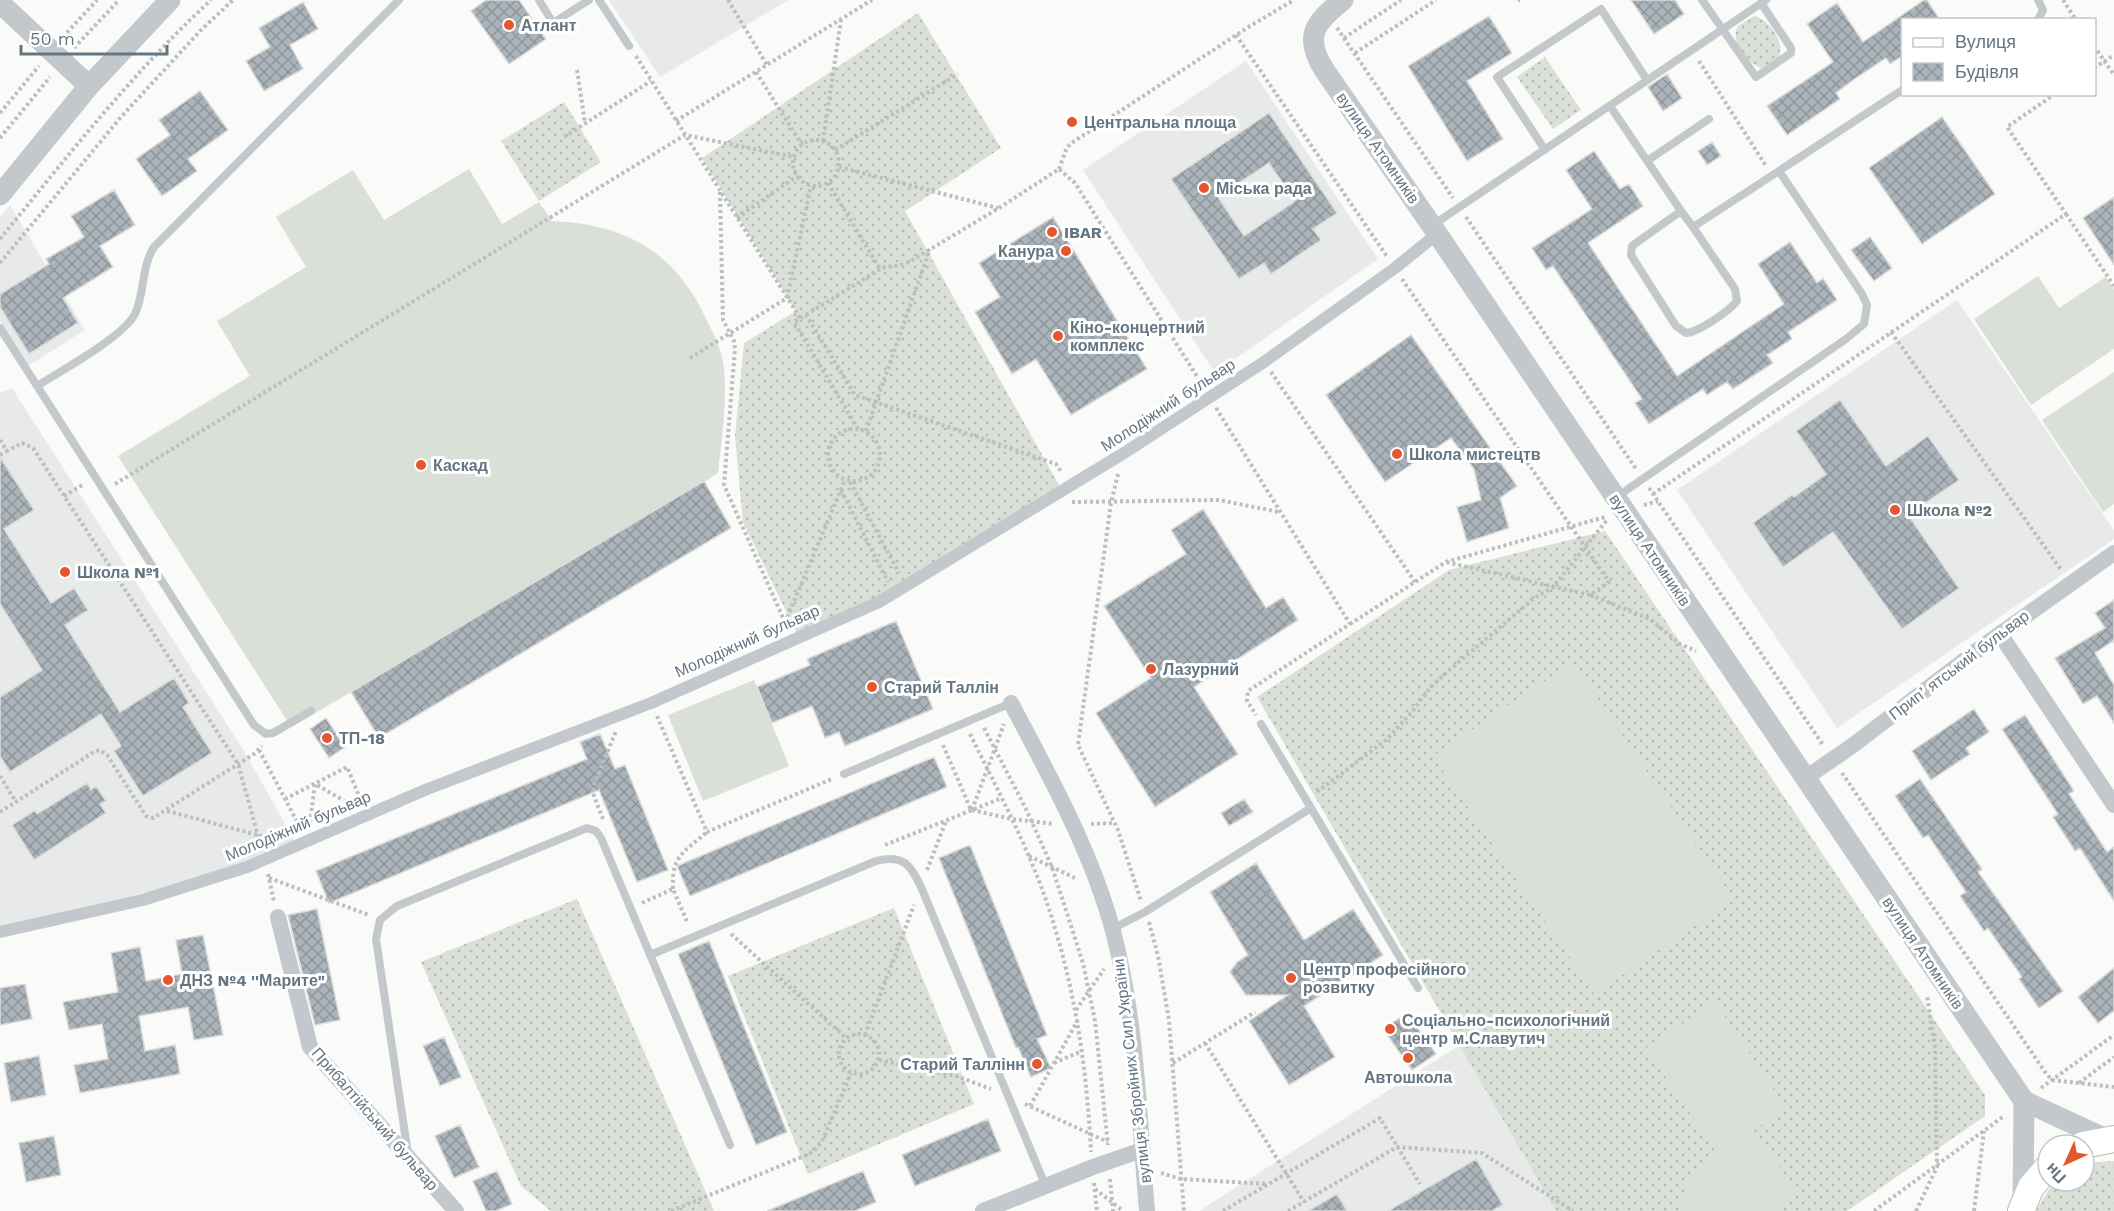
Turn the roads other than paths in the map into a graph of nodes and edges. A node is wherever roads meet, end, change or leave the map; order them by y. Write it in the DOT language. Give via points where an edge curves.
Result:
graph roads {
  1 [pos="170,0"];
  2 [pos="399,0"];
  3 [pos="539,0"];
  4 [pos="590,0"];
  5 [pos="599,0"];
  6 [pos="1343,0"];
  7 [pos="1702,0"];
  8 [pos="2038,0"];
  9 [pos="1763,2"];
  10 [pos="0,3"];
  11 [pos="2039,18"];
  12 [pos="1722,30"];
  13 [pos="629,46"];
  14 [pos="1647,80"];
  15 [pos="89,86"];
  16 [pos="1901,91"];
  17 [pos="1610,106"];
  18 [pos="1709,119"];
  19 [pos="1545,150"];
  20 [pos="1647,161"];
  21 [pos="1776,174"];
  22 [pos="0,195"];
  23 [pos="1681,211"];
  24 [pos="1693,227"];
  25 [pos="1434,230"];
  26 [pos="0,328"];
  27 [pos="37,386"];
  28 [pos="1615,498"];
  29 [pos="2114,553"];
  30 [pos="2000,634"];
  31 [pos="1011,702"];
  32 [pos="311,711"];
  33 [pos="1261,724"];
  34 [pos="844,774"];
  35 [pos="1804,779"];
  36 [pos="1308,804"];
  37 [pos="2114,805"];
  38 [pos="278,917"];
  39 [pos="1113,929"];
  40 [pos="0,932"];
  41 [pos="650,956"];
  42 [pos="1418,988"];
  43 [pos="2024,1101"];
  44 [pos="2101,1141"];
  45 [pos="730,1145"];
  46 [pos="1134,1153"];
  47 [pos="409,1159"];
  48 [pos="2036,1181"];
  49 [pos="1046,1187"];
  50 [pos="2022,1207"];
  51 [pos="456,1211"];
  52 [pos="983,1211"];
  53 [pos="1148,1211"];
  1 -- 15 [label="street"];
  2 -- 27 [label="lane" via="154,247 135,314 124,328"];
  3 -- 4 [label="lane" via="553,23"];
  5 -- 13 [label="lane"];
  6 -- 25 [label="street, вулиця Атомників" via="1314,35 1314,54"];
  7 -- 12 [label="lane"];
  8 -- 11 [label="lane" via="2043,10"];
  9 -- 12 [label="lane"];
  9 -- 12 [label="lane" via="1791,48 1789,57 1756,77"];
  10 -- 15 [label="street"];
  12 -- 14 [label="lane"];
  14 -- 17 [label="lane"];
  14 -- 19 [label="lane" via="1601,9 1497,77"];
  15 -- 22 [label="street"];
  16 -- 21 [label="lane"];
  17 -- 19 [label="lane"];
  17 -- 20 [label="lane"];
  18 -- 20 [label="lane"];
  19 -- 25 [label="lane" via="1459,208"];
  20 -- 23 [label="lane"];
  21 -- 24 [label="lane"];
  21 -- 28 [label="lane" via="1862,294 1867,305 1864,324"];
  23 -- 24 [label="lane"];
  23 -- 24 [label="lane" via="1632,246 1631,255 1676,326 1686,333 1737,301 1735,289"];
  25 -- 28 [label="street, вулиця Атомників"];
  25 -- 40 [label="street, Молодіжний бульвар" via="1395,268 1264,362 1124,453 873,604 651,703 460,776 222,876 143,900"];
  26 -- 27 [label="lane"];
  27 -- 32 [label="lane" via="254,724 266,734 273,734"];
  28 -- 35 [label="street, вулиця Атомників"];
  29 -- 30 [label="street, Припʼятський бульвар"];
  30 -- 35 [label="street, Припʼятський бульвар"];
  30 -- 37 [label="street"];
  31 -- 34 [label="lane"];
  31 -- 39 [label="street, вулиця Збройних Сил України" via="1074,825"];
  33 -- 36 [label="lane"];
  35 -- 43 [label="street, вулиця Атомників"];
  36 -- 39 [label="lane"];
  36 -- 42 [label="lane"];
  38 -- 47 [label="street, Прибалтійський бульвар" via="310,1047"];
  39 -- 46 [label="street, вулиця Збройних Сил України" via="1128,1013"];
  41 -- 45 [label="lane"];
  41 -- 47 [label="lane" via="601,838 591,829 580,830 387,912 380,920 376,939"];
  41 -- 49 [label="lane" via="876,861 900,861 910,867 921,887"];
  43 -- 44 [label="street"];
  43 -- 50 [label="street"];
  46 -- 49 [label="street"];
  46 -- 53 [label="street, вулиця Збройних Сил України" via="1143,1168"];
  47 -- 51 [label="street, Прибалтійський бульвар"];
  48 -- 50 [label="main road"];
  49 -- 52 [label="street"];
}
